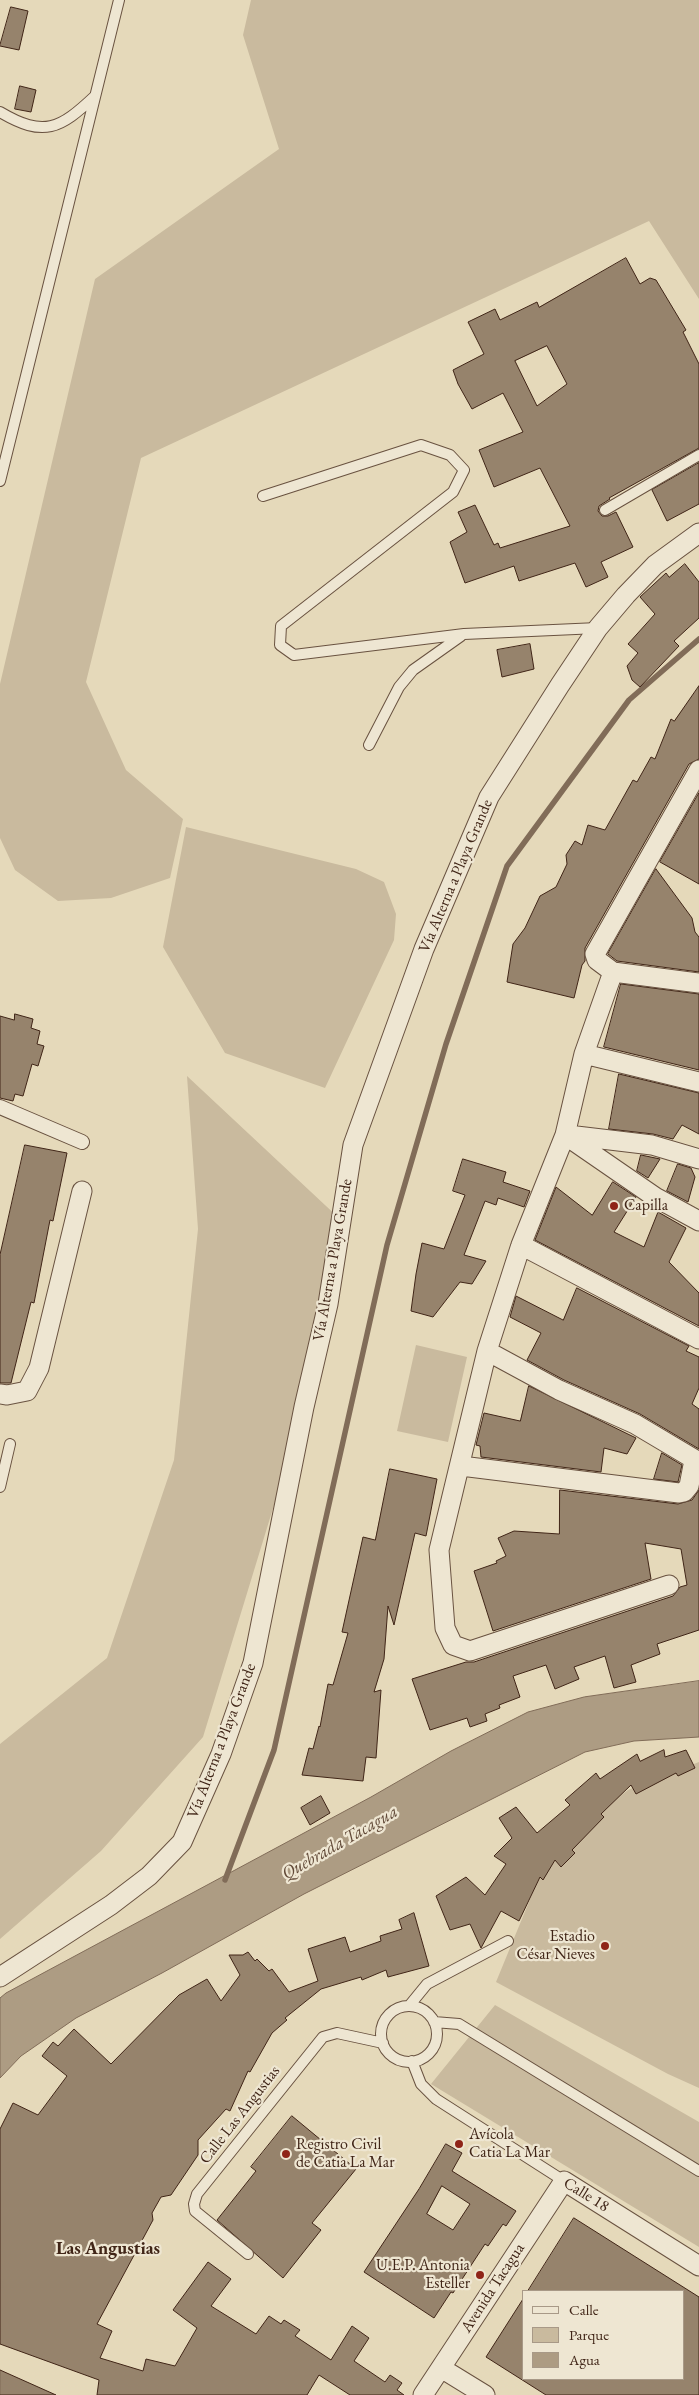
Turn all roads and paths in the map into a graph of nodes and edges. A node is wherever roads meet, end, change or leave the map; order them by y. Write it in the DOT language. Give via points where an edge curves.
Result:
graph roads {
  1 [pos="119,0"];
  2 [pos="95,95"];
  3 [pos="0,112"];
  4 [pos="699,455"];
  5 [pos="0,481"];
  6 [pos="263,496"];
  7 [pos="605,510"];
  8 [pos="699,533"];
  9 [pos="598,628"];
  10 [pos="464,634"];
  11 [pos="370,745"];
  12 [pos="699,770"];
  13 [pos="613,972"];
  14 [pos="699,983"];
  15 [pos="584,1054"];
  16 [pos="699,1082"];
  17 [pos="0,1107"];
  18 [pos="566,1135"];
  19 [pos="82,1142"];
  20 [pos="699,1160"];
  21 [pos="82,1191"];
  22 [pos="699,1221"];
  23 [pos="521,1245"];
  24 [pos="699,1339"];
  25 [pos="487,1351"];
  26 [pos="0,1394"];
  27 [pos="10,1444"];
  28 [pos="697,1461"];
  29 [pos="461,1466"];
  30 [pos="0,1486"];
  31 [pos="669,1585"];
  32 [pos="508,1941"];
  33 [pos="0,1977"];
  34 [pos="409,2006"];
  35 [pos="434,2022"];
  36 [pos="383,2043"];
  37 [pos="412,2062"];
  38 [pos="699,2171"];
  39 [pos="564,2181"];
  40 [pos="248,2254"];
  41 [pos="699,2266"];
  42 [pos="441,2368"];
  43 [pos="424,2395"];
  44 [pos="485,2395"];
  1 -- 2 [label="lane"];
  2 -- 3 [label="lane" via="72,118 45,129 19,123"];
  2 -- 5 [label="lane"];
  4 -- 7 [label="lane"];
  6 -- 10 [label="lane" via="421,445 450,455 464,470 453,492 282,626 280,644 294,655"];
  8 -- 9 [label="street, Vía Alterna a Playa Grande" via="655,565"];
  9 -- 10 [label="lane"];
  9 -- 33 [label="street, Vía Alterna a Playa Grande" via="489,797 424,949 353,1145 328,1304 253,1663 220,1754 182,1842 148,1876 111,1905"];
  10 -- 11 [label="lane" via="413,670 399,687"];
  12 -- 13 [label="street" via="598,946 597,960"];
  13 -- 14 [label="street"];
  13 -- 15 [label="street"];
  15 -- 16 [label="street"];
  15 -- 18 [label="street"];
  17 -- 19 [label="street"];
  18 -- 20 [label="street" via="652,1145"];
  18 -- 22 [label="street" via="655,1197"];
  18 -- 23 [label="street"];
  21 -- 26 [label="street" via="39,1368 27,1392"];
  23 -- 24 [label="street"];
  23 -- 25 [label="street"];
  25 -- 28 [label="street" via="558,1390 635,1424"];
  25 -- 29 [label="street"];
  27 -- 30 [label="lane"];
  28 -- 29 [label="street" via="689,1486 679,1493"];
  29 -- 31 [label="street" via="439,1550 445,1628 453,1645 470,1651"];
  32 -- 34 [label="lane" via="427,1984"];
  34 -- 35 [label="lane" via="424,2010"];
  34 -- 36 [label="lane" via="394,2010 387,2017 383,2025"];
  35 -- 37 [label="lane" via="436,2038 433,2047 428,2054"];
  35 -- 38 [label="lane" via="452,2022 466,2028"];
  36 -- 37 [label="lane" via="394,2057"];
  36 -- 40 [label="lane, Calle Las Angustias" via="337,2033 323,2037 197,2194 195,2211"];
  37 -- 39 [label="lane, Calle 18" via="421,2084 436,2099"];
  39 -- 41 [label="street, Calle 18"];
  39 -- 42 [label="street, Avenida Tacagua"];
  42 -- 43 [label="street, Avenida Tacagua"];
  42 -- 44 [label="street"];
}
